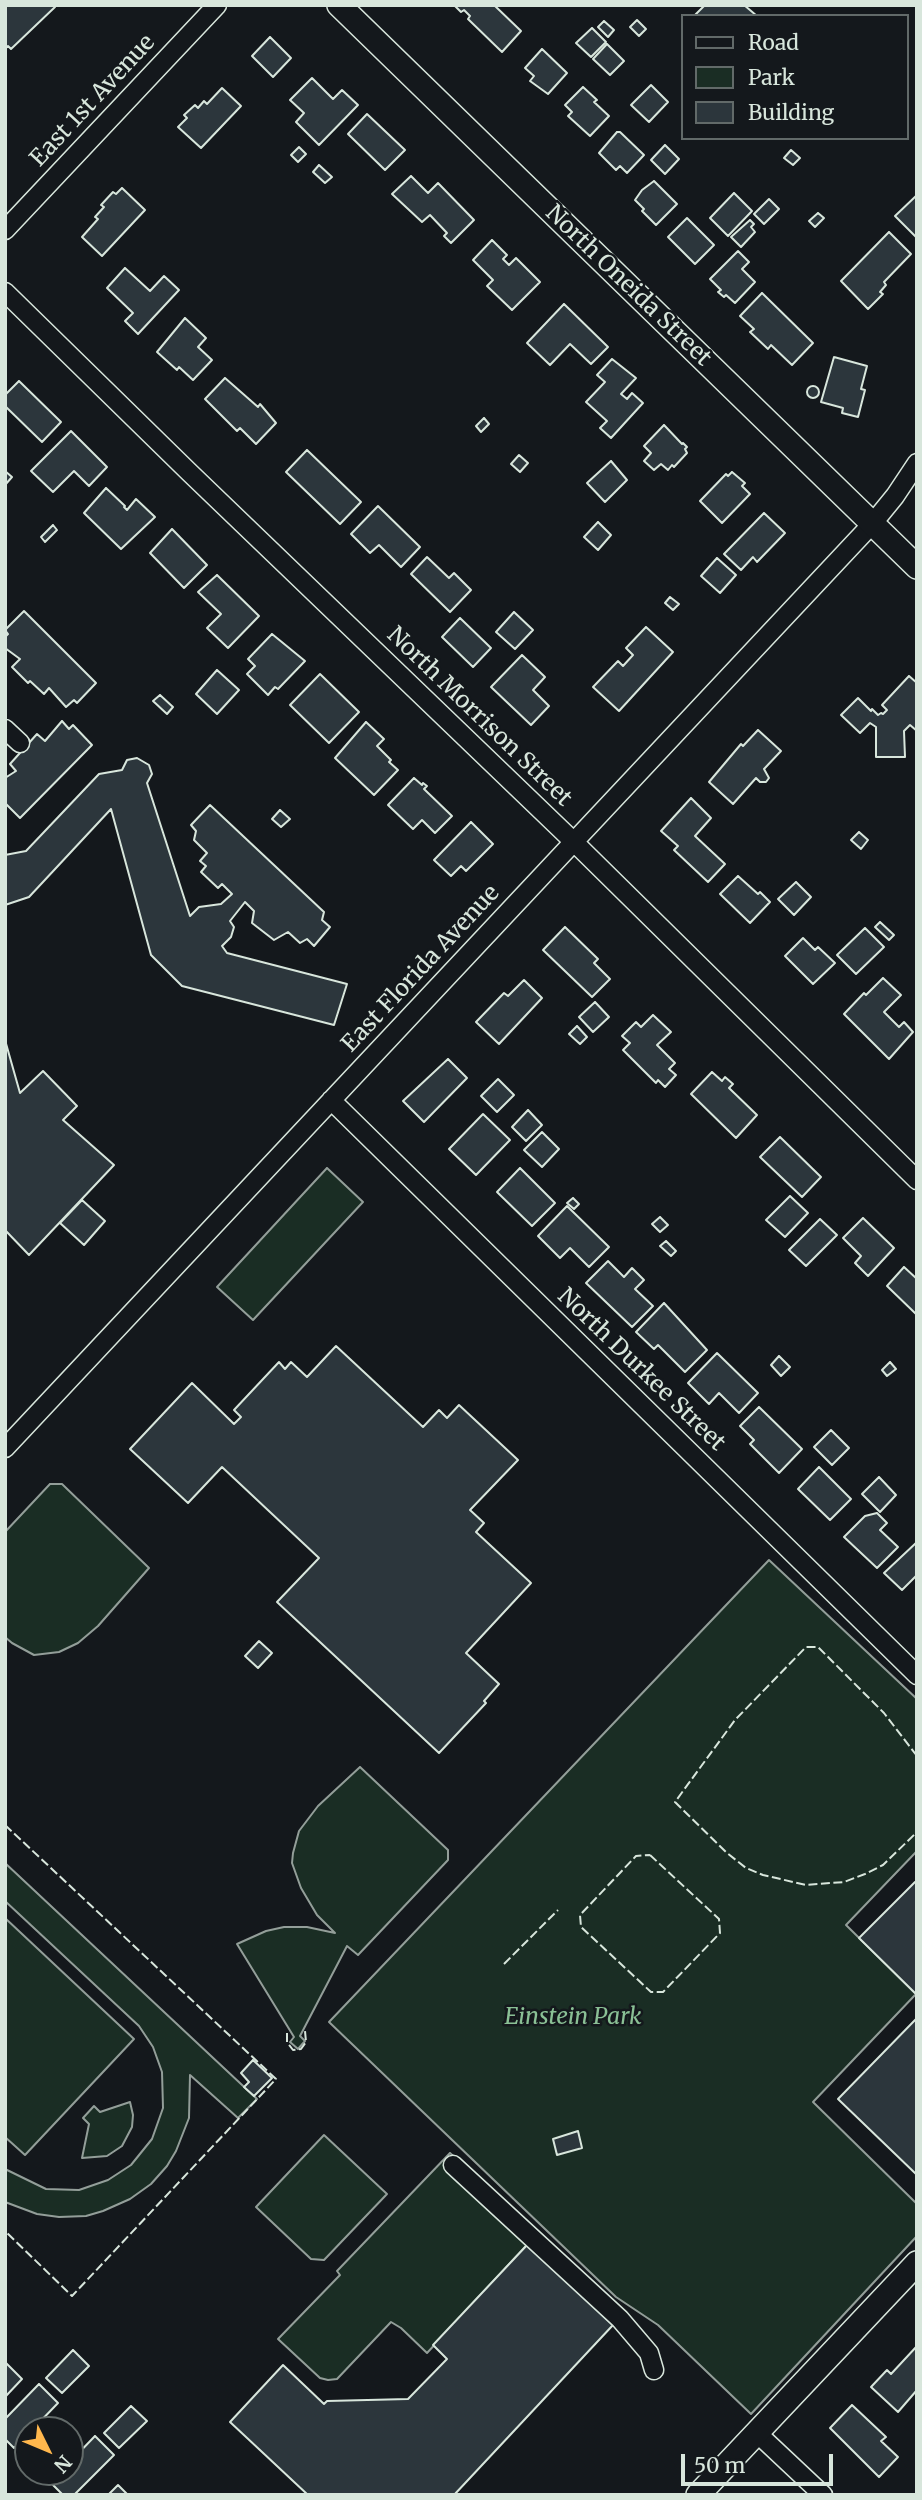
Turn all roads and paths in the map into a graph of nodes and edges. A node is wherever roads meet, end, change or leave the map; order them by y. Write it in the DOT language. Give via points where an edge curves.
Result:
graph roads {
  1 [pos="217,5"];
  2 [pos="339,5"];
  3 [pos="5,230"];
  4 [pos="5,292"];
  5 [pos="917,463"];
  6 [pos="873,523"];
  7 [pos="917,567"];
  8 [pos="5,729"];
  9 [pos="20,743"];
  10 [pos="575,842"];
  11 [pos="331,1100"];
  12 [pos="917,1180"];
  13 [pos="5,1448"];
  14 [pos="917,1675"];
  15 [pos="453,2165"];
  16 [pos="917,2263"];
  17 [pos="654,2370"];
  18 [pos="757,2433"];
  19 [pos="698,2495"];
  20 [pos="823,2495"];
  1 -- 3 [label="street, East 1st Avenue"];
  2 -- 6 [label="street, North Oneida Street"];
  4 -- 10 [label="street, North Morrison Street"];
  5 -- 6 [label="street, East Florida Avenue"];
  6 -- 7 [label="street, North Oneida Street"];
  6 -- 10 [label="street, East Florida Avenue"];
  8 -- 9 [label="street"];
  10 -- 11 [label="street, East Florida Avenue"];
  10 -- 12 [label="street, North Morrison Street"];
  11 -- 13 [label="street, East Florida Avenue"];
  11 -- 14 [label="street, North Durkee Street"];
  15 -- 17 [label="street" via="620,2319 649,2353"];
  16 -- 18 [label="street"];
  18 -- 19 [label="street"];
  18 -- 20 [label="street"];
}
